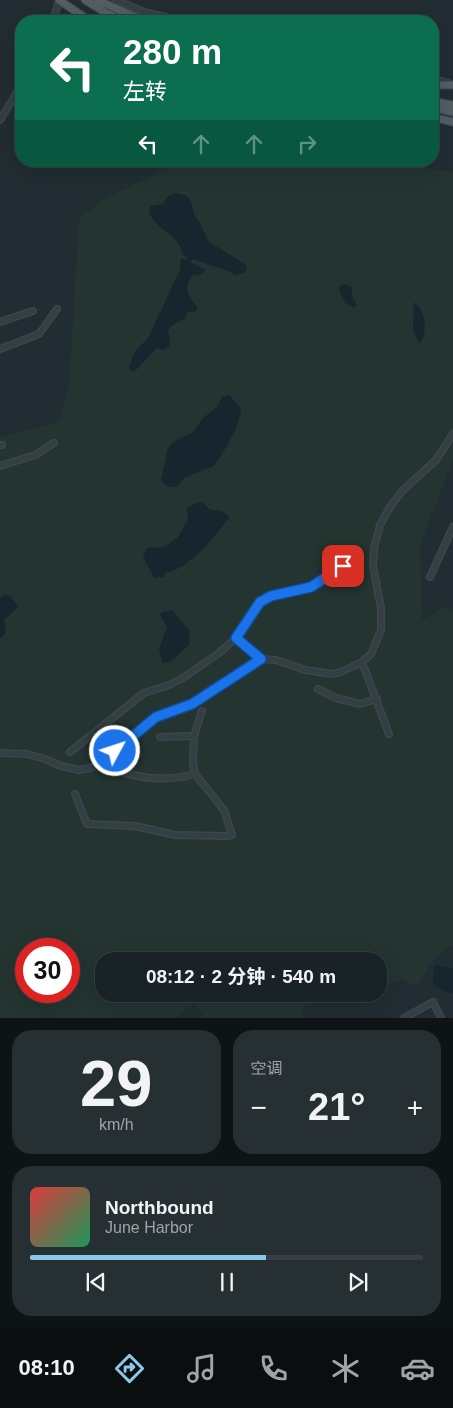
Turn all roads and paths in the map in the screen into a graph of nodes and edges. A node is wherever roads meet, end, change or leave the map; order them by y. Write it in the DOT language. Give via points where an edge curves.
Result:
graph roads {
  1 [pos="59,0"];
  2 [pos="85,0"];
  3 [pos="97,0"];
  4 [pos="116,0"];
  5 [pos="55,15"];
  6 [pos="79,15"];
  7 [pos="109,15"];
  8 [pos="131,15"];
  9 [pos="157,15"];
  10 [pos="439,81"];
  11 [pos="453,84"];
  12 [pos="439,85"];
  13 [pos="15,96"];
  14 [pos="439,102"];
  15 [pos="453,105"];
  16 [pos="439,109"];
  17 [pos="453,112"];
  18 [pos="439,119"];
  19 [pos="0,120"];
  20 [pos="453,122"];
  21 [pos="57,309"];
  22 [pos="33,310"];
  23 [pos="0,322"];
  24 [pos="0,349"];
  25 [pos="453,434"];
  26 [pos="54,443"];
  27 [pos="0,466"];
  28 [pos="453,527"];
  29 [pos="358,556"];
  30 [pos="430,577"];
  31 [pos="236,638"];
  32 [pos="261,659"];
  33 [pos="362,662"];
  34 [pos="318,689"];
  35 [pos="376,699"];
  36 [pos="202,711"];
  37 [pos="389,734"];
  38 [pos="194,736"];
  39 [pos="160,737"];
  40 [pos="70,752"];
  41 [pos="0,753"];
  42 [pos="100,764"];
  43 [pos="195,774"];
  44 [pos="75,794"];
  45 [pos="404,1018"];
  46 [pos="441,1018"];
  1 -- 5 [label="street"];
  1 -- 6 [label="main road"];
  2 -- 7 [label="main road"];
  3 -- 8 [label="main road"];
  4 -- 9 [label="street"];
  10 -- 11 [label="street"];
  11 -- 12 [label="main road"];
  13 -- 19 [label="street"];
  14 -- 15 [label="main road"];
  16 -- 17 [label="main road"];
  18 -- 20 [label="main road"];
  21 -- 24 [label="street" via="39,334"];
  22 -- 23 [label="street"];
  25 -- 33 [label="street" via="436,460 399,495 380,525 373,566 381,608 381,630 371,654"];
  26 -- 27 [label="street" via="35,455"];
  28 -- 30 [label="street"];
  29 -- 31 [label="street" via="311,587 271,596 260,602"];
  31 -- 32 [label="street"];
  31 -- 40 [label="street" via="183,678 144,693"];
  32 -- 33 [label="street" via="332,674"];
  32 -- 42 [label="street" via="192,704 156,717"];
  33 -- 35 [label="street"];
  34 -- 35 [label="street" via="360,704"];
  35 -- 37 [label="street"];
  36 -- 38 [label="street"];
  38 -- 39 [label="street"];
  38 -- 43 [label="street"];
  41 -- 42 [label="street" via="27,754 79,770"];
  42 -- 43 [label="street" via="116,771 162,780"];
  43 -- 44 [label="street" via="224,810 232,835 175,835 135,826 87,824"];
  45 -- 46 [label="street" via="433,1002"];
}
